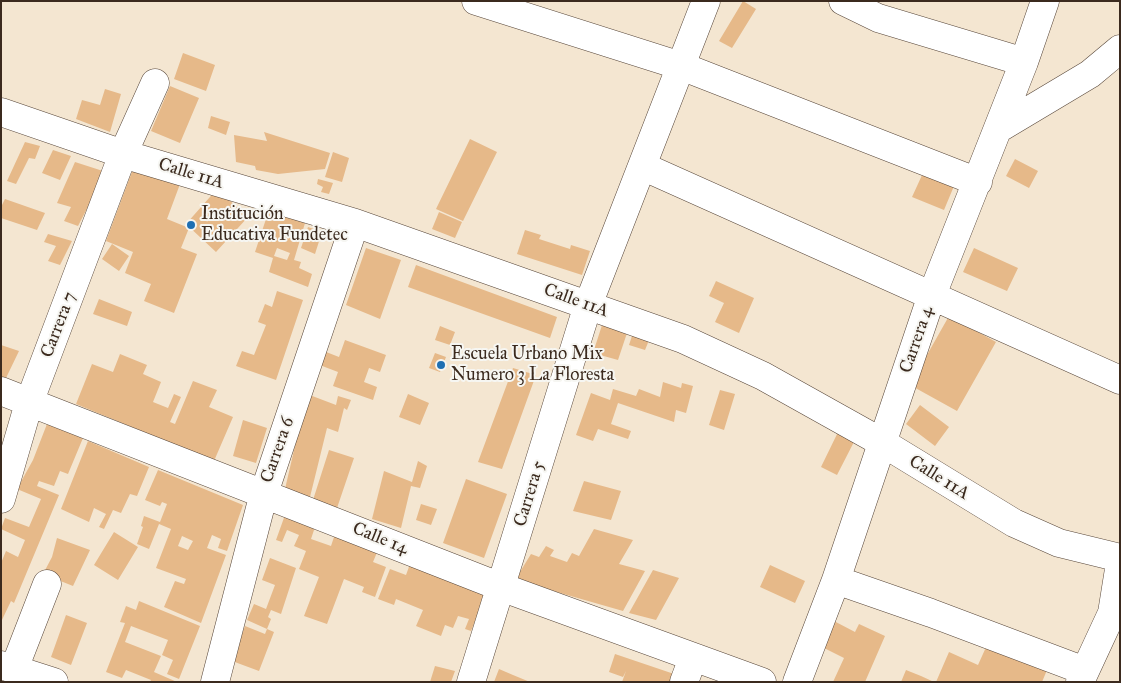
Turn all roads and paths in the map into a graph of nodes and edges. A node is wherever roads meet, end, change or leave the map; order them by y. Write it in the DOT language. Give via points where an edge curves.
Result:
graph roads {
  1 [pos="476,1"];
  2 [pos="706,1"];
  3 [pos="843,1"];
  4 [pos="1045,1"];
  5 [pos="1120,49"];
  6 [pos="1024,62"];
  7 [pos="682,66"];
  8 [pos="155,83"];
  9 [pos="1,112"];
  10 [pos="998,129"];
  11 [pos="123,154"];
  12 [pos="642,166"];
  13 [pos="978,182"];
  14 [pos="355,223"];
  15 [pos="932,296"];
  16 [pos="588,305"];
  17 [pos="1120,380"];
  18 [pos="1,391"];
  19 [pos="29,403"];
  20 [pos="883,443"];
  21 [pos="264,493"];
  22 [pos="1,499"];
  23 [pos="1120,558"];
  24 [pos="1120,563"];
  25 [pos="836,580"];
  26 [pos="47,584"];
  27 [pos="501,588"];
  28 [pos="8,667"];
  29 [pos="689,670"];
  30 [pos="1083,676"];
  31 [pos="54,682"];
  32 [pos="215,682"];
  33 [pos="470,682"];
  34 [pos="762,682"];
  35 [pos="797,682"];
  1 -- 7 [label="street"];
  2 -- 7 [label="street, Carrera 5"];
  3 -- 6 [label="street" via="878,18"];
  4 -- 6 [label="street, Carrera 4"];
  5 -- 10 [label="street" via="1090,74"];
  6 -- 10 [label="street, Carrera 4"];
  7 -- 12 [label="street, Carrera 5"];
  7 -- 13 [label="street"];
  8 -- 11 [label="street, Carrera 7"];
  9 -- 11 [label="street, Calle 11A"];
  10 -- 13 [label="street, Carrera 4"];
  11 -- 14 [label="street, Calle 11A"];
  11 -- 19 [label="street, Carrera 7"];
  12 -- 15 [label="street"];
  12 -- 16 [label="street, Carrera 5"];
  13 -- 15 [label="street, Carrera 4"];
  14 -- 16 [label="street, Calle 11A"];
  14 -- 21 [label="street, Carrera 6"];
  15 -- 17 [label="street"];
  15 -- 20 [label="street, Carrera 4"];
  16 -- 20 [label="street, Calle 11A" via="682,339 763,376"];
  16 -- 27 [label="street, Carrera 5"];
  18 -- 19 [label="street, Calle 14"];
  19 -- 21 [label="street, Calle 14"];
  19 -- 22 [label="street, Carrera 7"];
  20 -- 23 [label="street, Calle 11A" via="1014,522 1059,543"];
  20 -- 25 [label="street, Carrera 4"];
  21 -- 27 [label="street, Calle 14"];
  21 -- 32 [label="street, Carrera 6"];
  24 -- 30 [label="street" via="1112,613"];
  25 -- 30 [label="street" via="931,612"];
  25 -- 35 [label="street, Carrera 4"];
  26 -- 28 [label="street"];
  27 -- 29 [label="street, Calle 14"];
  27 -- 33 [label="street, Carrera 5"];
  28 -- 31 [label="street"];
  29 -- 34 [label="street, Calle 14"];
}
